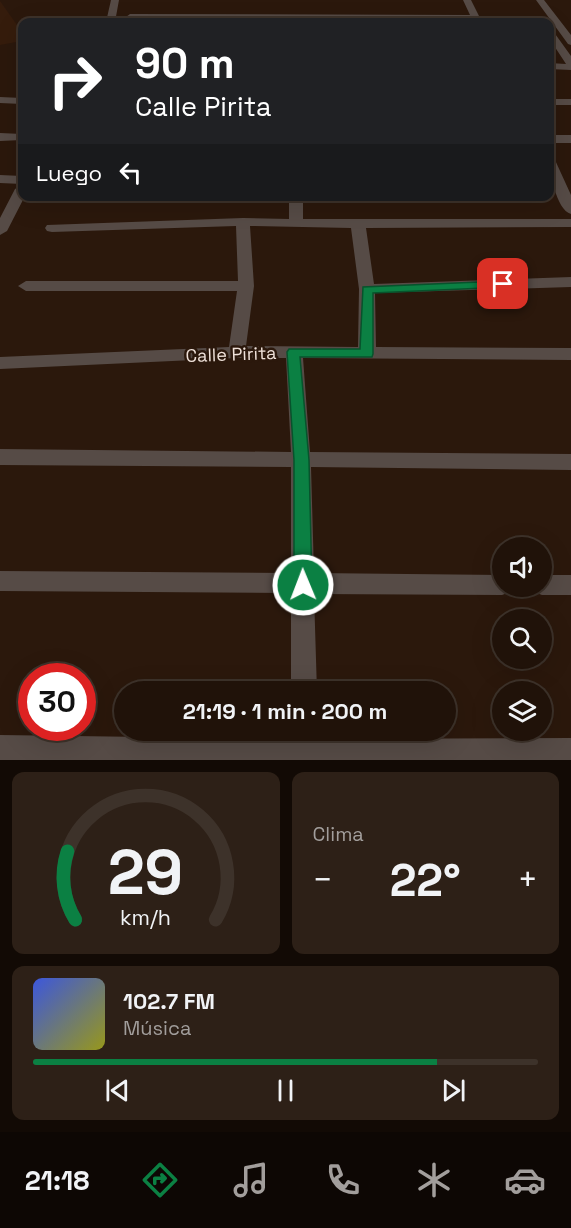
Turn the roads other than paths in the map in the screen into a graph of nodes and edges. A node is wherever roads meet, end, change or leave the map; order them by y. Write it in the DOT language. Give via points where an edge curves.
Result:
graph roads {
  1 [pos="115,0"];
  2 [pos="466,0"];
  3 [pos="540,0"];
  4 [pos="533,8"];
  5 [pos="548,10"];
  6 [pos="130,17"];
  7 [pos="111,18"];
  8 [pos="287,18"];
  9 [pos="307,18"];
  10 [pos="436,18"];
  11 [pos="476,18"];
  12 [pos="554,18"];
  13 [pos="554,18"];
  14 [pos="554,39"];
  15 [pos="571,42"];
  16 [pos="571,65"];
  17 [pos="554,66"];
  18 [pos="13,88"];
  19 [pos="554,95"];
  20 [pos="571,95"];
  21 [pos="18,101"];
  22 [pos="1,102"];
  23 [pos="554,102"];
  24 [pos="571,102"];
  25 [pos="0,137"];
  26 [pos="18,137"];
  27 [pos="554,139"];
  28 [pos="571,139"];
  29 [pos="0,179"];
  30 [pos="18,180"];
  31 [pos="554,181"];
  32 [pos="18,196"];
  33 [pos="296,201"];
  34 [pos="571,210"];
  35 [pos="243,222"];
  36 [pos="296,222"];
  37 [pos="571,223"];
  38 [pos="358,224"];
  39 [pos="52,228"];
  40 [pos="0,230"];
  41 [pos="571,282"];
  42 [pos="26,285"];
  43 [pos="246,286"];
  44 [pos="367,289"];
  45 [pos="237,352"];
  46 [pos="294,352"];
  47 [pos="367,354"];
  48 [pos="571,354"];
  49 [pos="0,363"];
  50 [pos="0,457"];
  51 [pos="301,460"];
  52 [pos="571,462"];
  53 [pos="0,581"];
  54 [pos="303,585"];
  55 [pos="492,585"];
  56 [pos="552,585"];
  57 [pos="571,585"];
  58 [pos="304,681"];
  59 [pos="305,742"];
  60 [pos="0,749"];
  61 [pos="571,752"];
  1 -- 7 [label="street"];
  2 -- 11 [label="street"];
  3 -- 5 [label="street"];
  4 -- 5 [label="street"];
  5 -- 13 [label="street"];
  6 -- 8 [label="street" via="264,13"];
  9 -- 10 [label="street" via="335,13"];
  12 -- 15 [label="street"];
  14 -- 16 [label="street"];
  16 -- 17 [label="street"];
  18 -- 22 [label="street"];
  19 -- 20 [label="street"];
  21 -- 22 [label="street"];
  23 -- 24 [label="street"];
  25 -- 26 [label="street"];
  27 -- 28 [label="street"];
  29 -- 30 [label="street"];
  31 -- 34 [label="street"];
  32 -- 40 [label="street"];
  33 -- 36 [label="street"];
  35 -- 36 [label="street"];
  35 -- 39 [label="street"];
  35 -- 43 [label="street"];
  36 -- 38 [label="street"];
  37 -- 38 [label="street"];
  38 -- 44 [label="street"];
  41 -- 44 [label="street"];
  42 -- 43 [label="street"];
  43 -- 45 [label="street"];
  44 -- 47 [label="street"];
  45 -- 46 [label="street, Calle Pirita"];
  45 -- 49 [label="street, Calle Pirita"];
  46 -- 47 [label="street, Calle Pirita"];
  46 -- 51 [label="street"];
  47 -- 48 [label="street, Calle Pirita"];
  50 -- 51 [label="street"];
  51 -- 52 [label="street"];
  51 -- 54 [label="street"];
  53 -- 54 [label="street"];
  54 -- 55 [label="street"];
  54 -- 58 [label="street"];
  56 -- 57 [label="street"];
  59 -- 60 [label="street"];
  59 -- 61 [label="street"];
}
